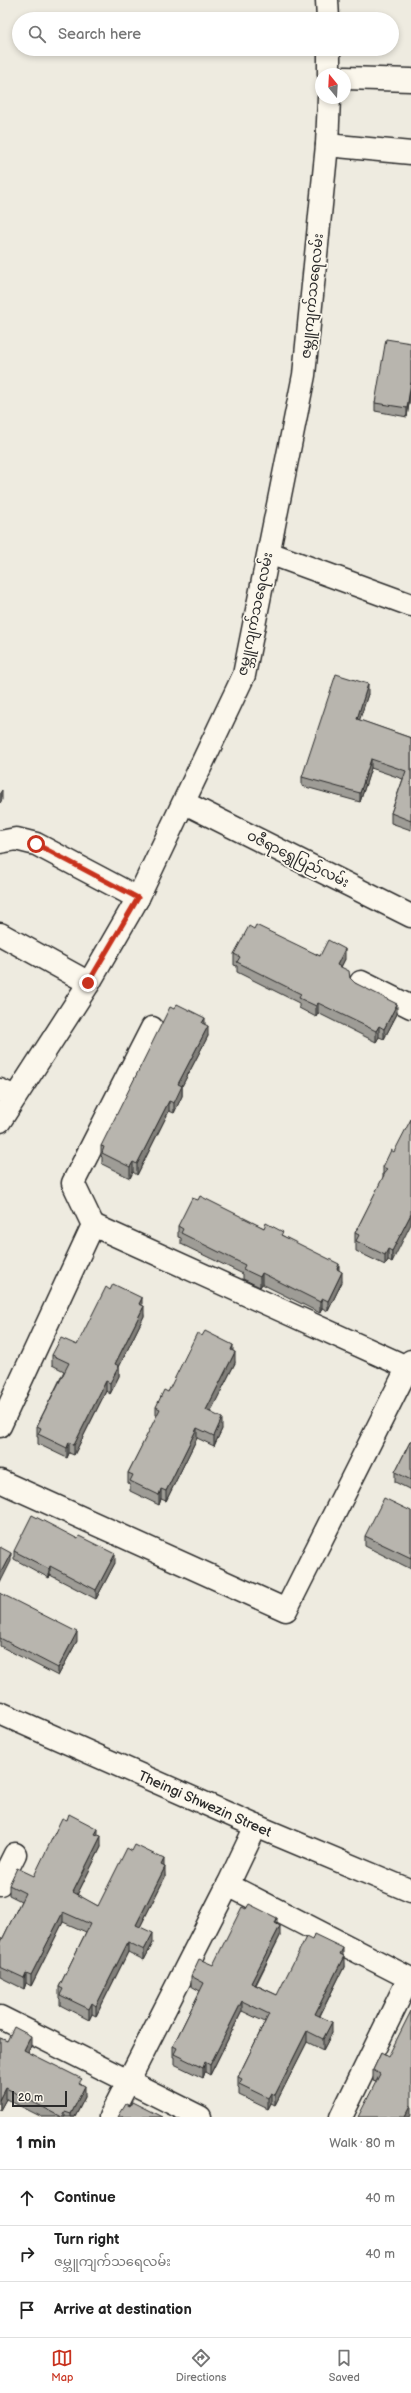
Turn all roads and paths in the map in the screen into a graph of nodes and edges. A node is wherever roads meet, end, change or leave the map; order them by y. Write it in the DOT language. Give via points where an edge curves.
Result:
graph roads {
  1 [pos="327,0"];
  2 [pos="328,12"];
  3 [pos="329,56"];
  4 [pos="329,68"];
  5 [pos="351,78"];
  6 [pos="411,80"];
  7 [pos="329,104"];
  8 [pos="327,145"];
  9 [pos="411,153"];
  10 [pos="268,553"];
  11 [pos="411,605"];
  12 [pos="185,803"];
  13 [pos="0,842"];
  14 [pos="138,898"];
  15 [pos="411,916"];
  16 [pos="0,934"];
  17 [pos="361,982"];
  18 [pos="88,983"];
  19 [pos="411,1007"];
  20 [pos="152,1028"];
  21 [pos="7,1093"];
  22 [pos="0,1121"];
  23 [pos="93,1225"];
  24 [pos="410,1366"];
  25 [pos="0,1426"];
  26 [pos="0,1481"];
  27 [pos="0,1713"];
  28 [pos="256,1826"];
  29 [pos="15,1854"];
  30 [pos="0,1884"];
  31 [pos="228,1885"];
  32 [pos="411,1891"];
  33 [pos="410,1978"];
  34 [pos="0,2017"];
  35 [pos="128,2082"];
  36 [pos="110,2117"];
  37 [pos="200,2117"];
  38 [pos="341,2117"];
  1 -- 2 [label="street"];
  3 -- 4 [label="street"];
  5 -- 6 [label="street"];
  7 -- 8 [label="street, ဇမ္ဘူကျက်သရေလမ်း"];
  8 -- 9 [label="street"];
  8 -- 10 [label="street, ဇမ္ဘူကျက်သရေလမ်း" via="304,375"];
  10 -- 11 [label="street"];
  10 -- 12 [label="street, ဇမ္ဘူကျက်သရေလမ်း" via="244,675"];
  12 -- 14 [label="street, ဇမ္ဘူကျက်သရေလမ်း"];
  12 -- 15 [label="street, ဝဇီရာရွှေပြည်လမ်း"];
  13 -- 14 [label="street" via="16,839 36,844"];
  14 -- 18 [label="street, ဇမ္ဘူကျက်သရေလမ်း"];
  16 -- 18 [label="street"];
  17 -- 19 [label="street"];
  18 -- 21 [label="street, ဇမ္ဘူကျက်သရေလမ်း"];
  20 -- 23 [label="street" via="73,1183"];
  21 -- 22 [label="street, ဇမ္ဘူကျက်သရေလမ်း"];
  23 -- 24 [label="street"];
  23 -- 25 [label="street"];
  24 -- 26 [label="street" via="286,1610"];
  27 -- 28 [label="street, Theingi Shwezin Street"];
  28 -- 31 [label="street"];
  28 -- 32 [label="street, Theingi Shwezin Street"];
  29 -- 30 [label="street"];
  31 -- 33 [label="street"];
  31 -- 35 [label="street"];
  33 -- 38 [label="street"];
  34 -- 35 [label="street"];
  35 -- 36 [label="street"];
  35 -- 37 [label="street"];
}
